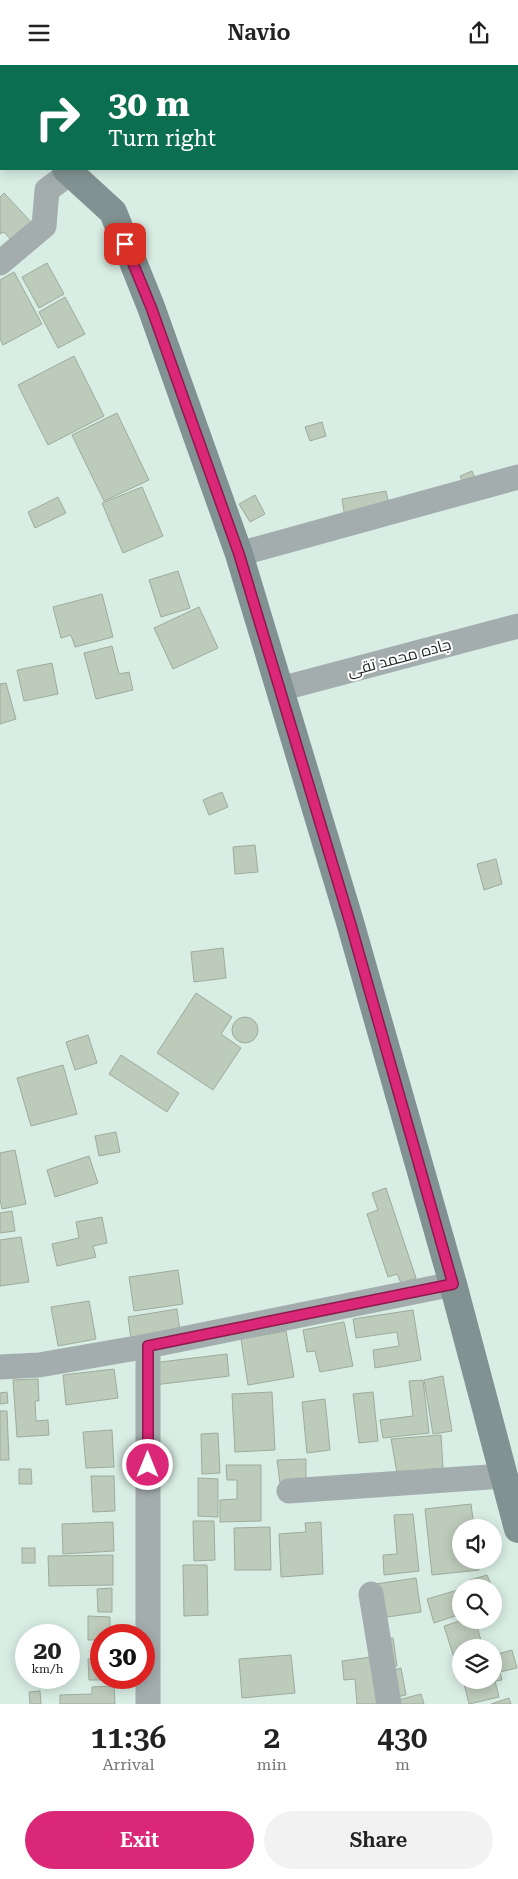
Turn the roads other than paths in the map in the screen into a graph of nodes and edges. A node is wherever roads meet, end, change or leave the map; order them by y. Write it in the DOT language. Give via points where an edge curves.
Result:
graph roads {
  1 [pos="68,171"];
  2 [pos="0,263"];
  3 [pos="518,477"];
  4 [pos="239,554"];
  5 [pos="518,626"];
  6 [pos="280,689"];
  7 [pos="453,1284"];
  8 [pos="148,1346"];
  9 [pos="0,1367"];
  10 [pos="503,1476"];
  11 [pos="289,1491"];
  12 [pos="518,1529"];
  13 [pos="371,1593"];
  14 [pos="148,1704"];
  15 [pos="389,1704"];
  1 -- 2 [label="street" via="47,190 44,226"];
  1 -- 4 [label="street" via="113,212 151,307"];
  3 -- 4 [label="street"];
  4 -- 6 [label="street"];
  5 -- 6 [label="street, جاده محمد تقی"];
  6 -- 7 [label="street"];
  7 -- 8 [label="street"];
  7 -- 10 [label="street"];
  8 -- 9 [label="street" via="39,1365"];
  8 -- 14 [label="street"];
  10 -- 11 [label="street"];
  10 -- 12 [label="street"];
  13 -- 15 [label="street"];
}
